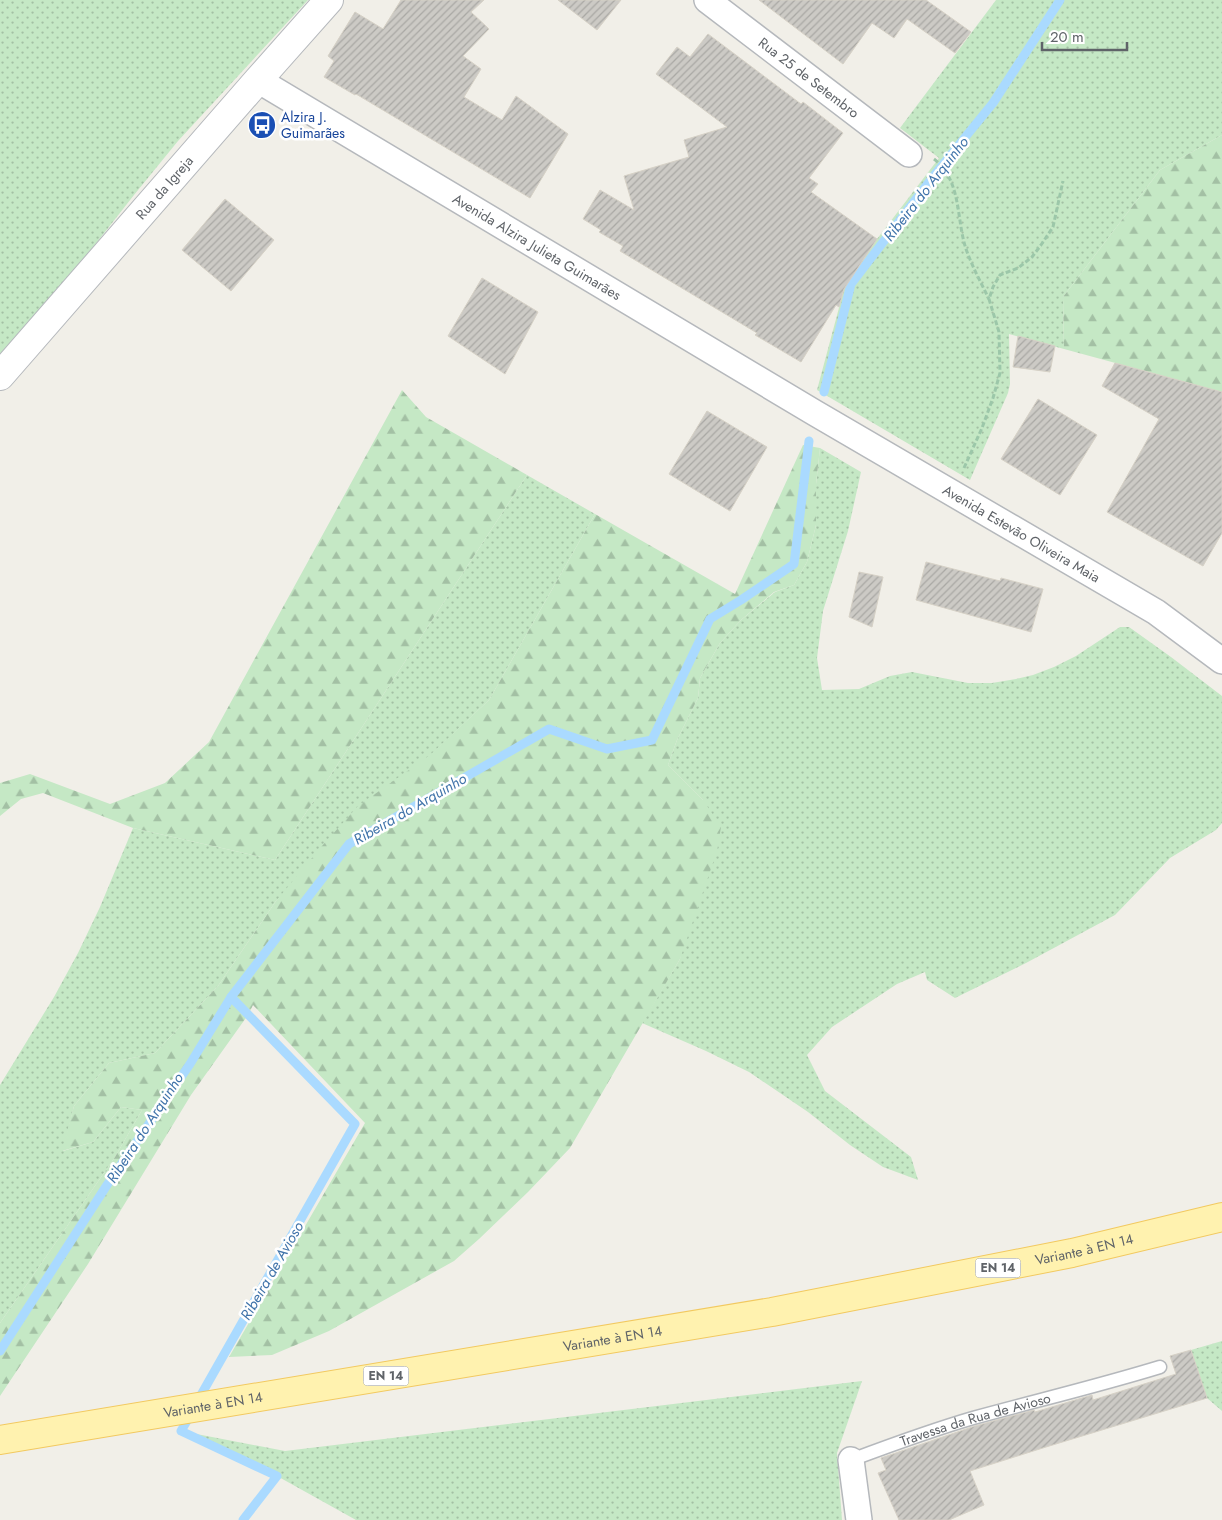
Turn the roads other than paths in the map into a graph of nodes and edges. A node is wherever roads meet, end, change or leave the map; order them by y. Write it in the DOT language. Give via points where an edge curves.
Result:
graph roads {
  1 [pos="329,0"];
  2 [pos="707,0"];
  3 [pos="258,80"];
  4 [pos="909,154"];
  5 [pos="0,376"];
  6 [pos="815,413"];
  7 [pos="1222,661"];
  8 [pos="1222,1217"];
  9 [pos="1160,1366"];
  10 [pos="0,1440"];
  11 [pos="851,1460"];
  12 [pos="859,1520"];
  1 -- 3 [label="street, Rua da Igreja"];
  2 -- 4 [label="street, Rua 25 de Setembro"];
  3 -- 5 [label="street, Rua da Igreja"];
  3 -- 6 [label="street, Avenida Alzira Julieta Guimarães"];
  6 -- 7 [label="street, Avenida Estevão Oliveira Maia" via="1156,612"];
  8 -- 10 [label="main road, Variante à EN 14 / EN 14" via="1072,1253 772,1312"];
  9 -- 11 [label="lane, Travessa da Rua de Avioso" via="971,1419"];
  11 -- 12 [label="street, Travessa da Rua de Avioso"];
}
